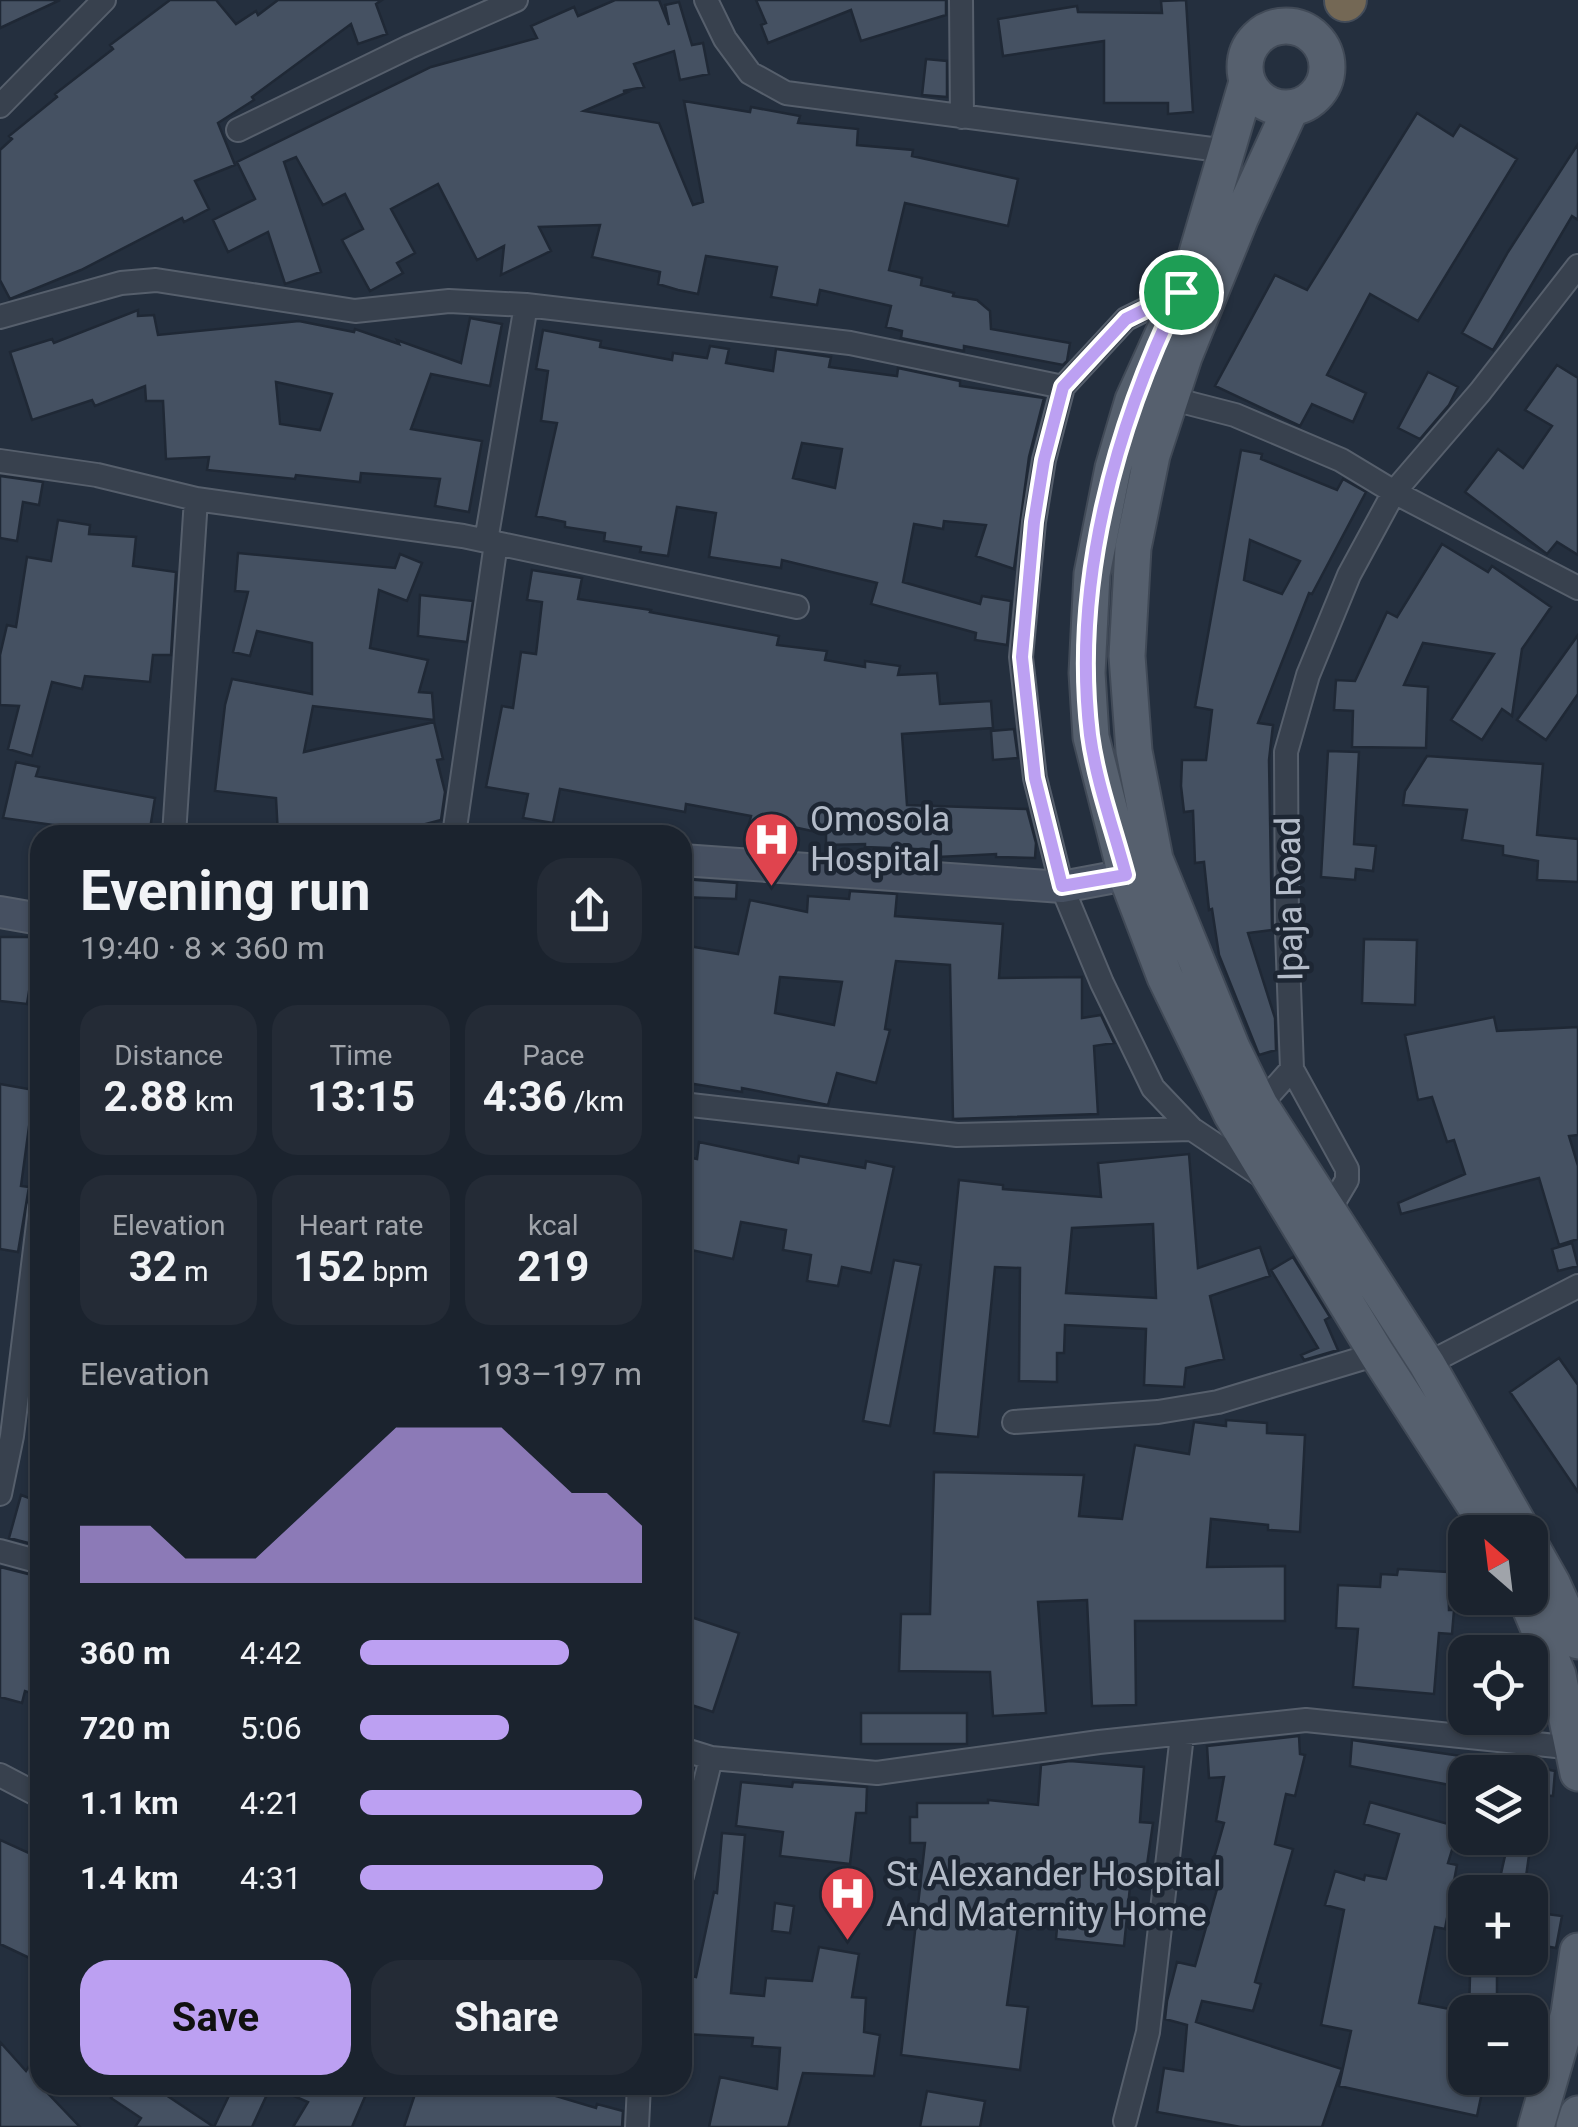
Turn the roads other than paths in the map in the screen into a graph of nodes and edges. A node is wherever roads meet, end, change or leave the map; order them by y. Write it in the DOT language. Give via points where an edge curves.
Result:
graph roads {
  1 [pos="104,0"];
  2 [pos="516,0"];
  3 [pos="706,0"];
  4 [pos="961,0"];
  5 [pos="1346,0"];
  6 [pos="1290,13"];
  7 [pos="1326,55"];
  8 [pos="1247,82"];
  9 [pos="0,106"];
  10 [pos="1291,108"];
  11 [pos="962,117"];
  12 [pos="238,130"];
  13 [pos="1228,150"];
  14 [pos="1578,266"];
  15 [pos="1181,292"];
  16 [pos="526,305"];
  17 [pos="0,316"];
  18 [pos="1063,387"];
  19 [pos="1169,398"];
  20 [pos="0,461"];
  21 [pos="1394,492"];
  22 [pos="196,499"];
  23 [pos="491,542"];
  24 [pos="1578,588"];
  25 [pos="797,607"];
  26 [pos="175,825"];
  27 [pos="455,825"];
  28 [pos="692,861"];
  29 [pos="1126,875"];
  30 [pos="1062,886"];
  31 [pos="0,912"];
  32 [pos="30,916"];
  33 [pos="1292,1069"];
  34 [pos="692,1105"];
  35 [pos="1246,1110"];
  36 [pos="1192,1129"];
  37 [pos="1276,1185"];
  38 [pos="1328,1212"];
  39 [pos="1578,1286"];
  40 [pos="30,1289"];
  41 [pos="1377,1354"];
  42 [pos="1427,1364"];
  43 [pos="1014,1422"];
  44 [pos="0,1494"];
  45 [pos="1481,1515"];
  46 [pos="1514,1515"];
  47 [pos="0,1551"];
  48 [pos="30,1559"];
  49 [pos="1548,1576"];
  50 [pos="1533,1615"];
  51 [pos="1578,1641"];
  52 [pos="1182,1735"];
  53 [pos="692,1753"];
  54 [pos="711,1758"];
  55 [pos="1577,1761"];
  56 [pos="0,1775"];
  57 [pos="30,1791"];
  58 [pos="692,1835"];
  59 [pos="1578,1951"];
  60 [pos="639,2095"];
  61 [pos="1578,2114"];
  62 [pos="1125,2121"];
  63 [pos="637,2127"];
  64 [pos="1536,2127"];
  65 [pos="1574,2127"];
  1 -- 9 [label="street"];
  2 -- 12 [label="street"];
  3 -- 11 [label="street" via="750,73 786,93"];
  4 -- 11 [label="street"];
  5 -- 7 [label="main road"];
  6 -- 7 [label="main road"];
  6 -- 8 [label="main road" via="1256,39 1248,52"];
  7 -- 10 [label="main road" via="1324,84"];
  8 -- 10 [label="main road" via="1264,102"];
  8 -- 13 [label="main road"];
  10 -- 19 [label="main road"];
  11 -- 13 [label="street"];
  13 -- 15 [label="main road"];
  14 -- 21 [label="street, Ipaja Road"];
  15 -- 18 [label="street" via="1126,319"];
  15 -- 29 [label="main road" via="1133,400 1092,574 1090,737"];
  16 -- 17 [label="street" via="449,301 355,310 156,280"];
  16 -- 18 [label="street" via="850,343"];
  16 -- 23 [label="street"];
  18 -- 30 [label="street" via="1034,522 1022,657 1035,778"];
  19 -- 21 [label="street" via="1235,415 1341,460"];
  19 -- 35 [label="main road" via="1133,548 1127,656 1134,751 1156,859 1232,1048"];
  20 -- 22 [label="street"];
  21 -- 24 [label="street"];
  21 -- 33 [label="street, Ipaja Road" via="1349,575 1308,675 1286,752"];
  22 -- 23 [label="street"];
  22 -- 26 [label="street"];
  23 -- 25 [label="street"];
  23 -- 27 [label="street"];
  28 -- 30 [label="street"];
  29 -- 30 [label="street"];
  29 -- 35 [label="main road" via="1165,976"];
  30 -- 36 [label="street" via="1153,1088"];
  31 -- 32 [label="street"];
  33 -- 35 [label="street"];
  33 -- 38 [label="street" via="1347,1169 1348,1180"];
  34 -- 36 [label="street" via="957,1135"];
  35 -- 37 [label="main road"];
  35 -- 38 [label="main road"];
  36 -- 37 [label="street"];
  37 -- 41 [label="main road"];
  38 -- 42 [label="main road"];
  39 -- 42 [label="street"];
  40 -- 44 [label="street"];
  41 -- 43 [label="street" via="1218,1402"];
  41 -- 45 [label="main road"];
  42 -- 46 [label="main road"];
  47 -- 48 [label="street"];
  49 -- 51 [label="main road"];
  50 -- 55 [label="main road" via="1558,1674"];
  52 -- 54 [label="street" via="877,1773"];
  52 -- 55 [label="street" via="1306,1720"];
  52 -- 62 [label="street" via="1148,2032"];
  53 -- 54 [label="street"];
  54 -- 58 [label="street"];
  56 -- 57 [label="street"];
  59 -- 64 [label="main road" via="1569,2013"];
  60 -- 63 [label="street"];
  61 -- 65 [label="main road"];
}
